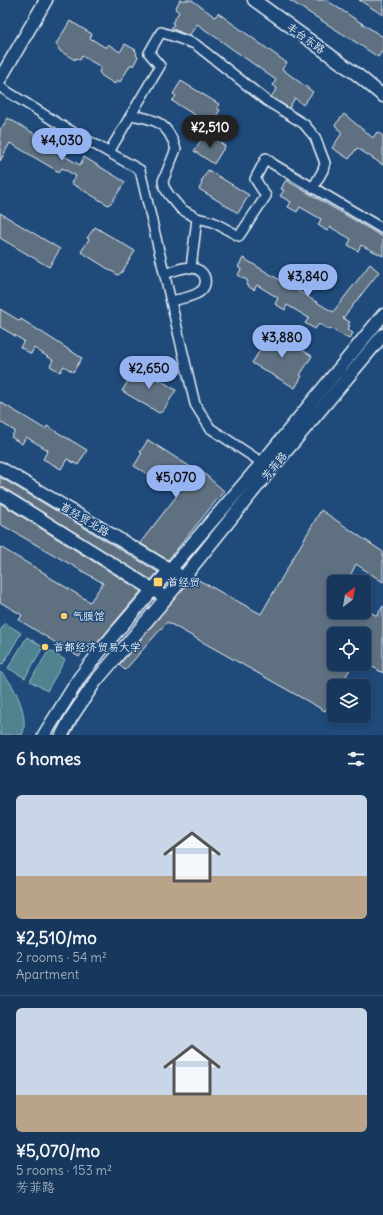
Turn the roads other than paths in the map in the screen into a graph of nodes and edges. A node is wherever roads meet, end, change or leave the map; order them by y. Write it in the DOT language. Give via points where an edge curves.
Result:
graph roads {
  1 [pos="46,0"];
  2 [pos="254,0"];
  3 [pos="359,76"];
  4 [pos="0,79"];
  5 [pos="0,87"];
  6 [pos="383,87"];
  7 [pos="383,96"];
  8 [pos="131,115"];
  9 [pos="109,152"];
  10 [pos="313,188"];
  11 [pos="197,218"];
  12 [pos="383,229"];
  13 [pos="191,268"];
  14 [pos="165,274"];
  15 [pos="171,301"];
  16 [pos="383,315"];
  17 [pos="383,335"];
  18 [pos="267,466"];
  19 [pos="0,468"];
  20 [pos="0,494"];
  21 [pos="171,570"];
  22 [pos="183,578"];
  23 [pos="154,589"];
  24 [pos="166,597"];
  25 [pos="102,648"];
  26 [pos="116,657"];
  27 [pos="44,735"];
  28 [pos="62,735"];
  1 -- 4 [label="street"];
  2 -- 3 [label="street, 丰台东路"];
  3 -- 6 [label="street, 丰台东路"];
  3 -- 7 [label="street, 丰台东路"];
  5 -- 9 [label="street"];
  8 -- 9 [label="street"];
  8 -- 10 [label="street" via="160,66 149,53 161,32 195,44 267,101 304,124 315,137 325,163"];
  8 -- 11 [label="street" via="163,125 172,138 176,148 164,176 164,187 181,209"];
  9 -- 14 [label="street" via="140,170"];
  10 -- 11 [label="street" via="266,158 255,179 266,196 239,236 213,222"];
  10 -- 12 [label="street"];
  11 -- 13 [label="street"];
  13 -- 14 [label="street" via="186,267"];
  13 -- 15 [label="street" via="201,272 206,278 206,284 196,294"];
  14 -- 15 [label="street"];
  15 -- 18 [label="street" via="194,404 210,428"];
  16 -- 18 [label="street, 芳菲路"];
  17 -- 18 [label="street, 芳菲路"];
  18 -- 21 [label="street, 芳菲路"];
  18 -- 22 [label="street, 芳菲路"];
  19 -- 21 [label="street, 首经贸北路"];
  20 -- 23 [label="street, 首经贸北路"];
  21 -- 22 [label="street, 首经贸北路"];
  21 -- 23 [label="street, 芳菲路"];
  22 -- 24 [label="street, 芳菲路"];
  23 -- 24 [label="street, 首经贸北路"];
  23 -- 25 [label="street, 芳菲路"];
  24 -- 26 [label="street, 芳菲路"];
  25 -- 26 [label="street" via="111,650"];
  25 -- 27 [label="street, 芳菲路" via="80,677"];
  26 -- 28 [label="street, 芳菲路" via="95,682"];
}
